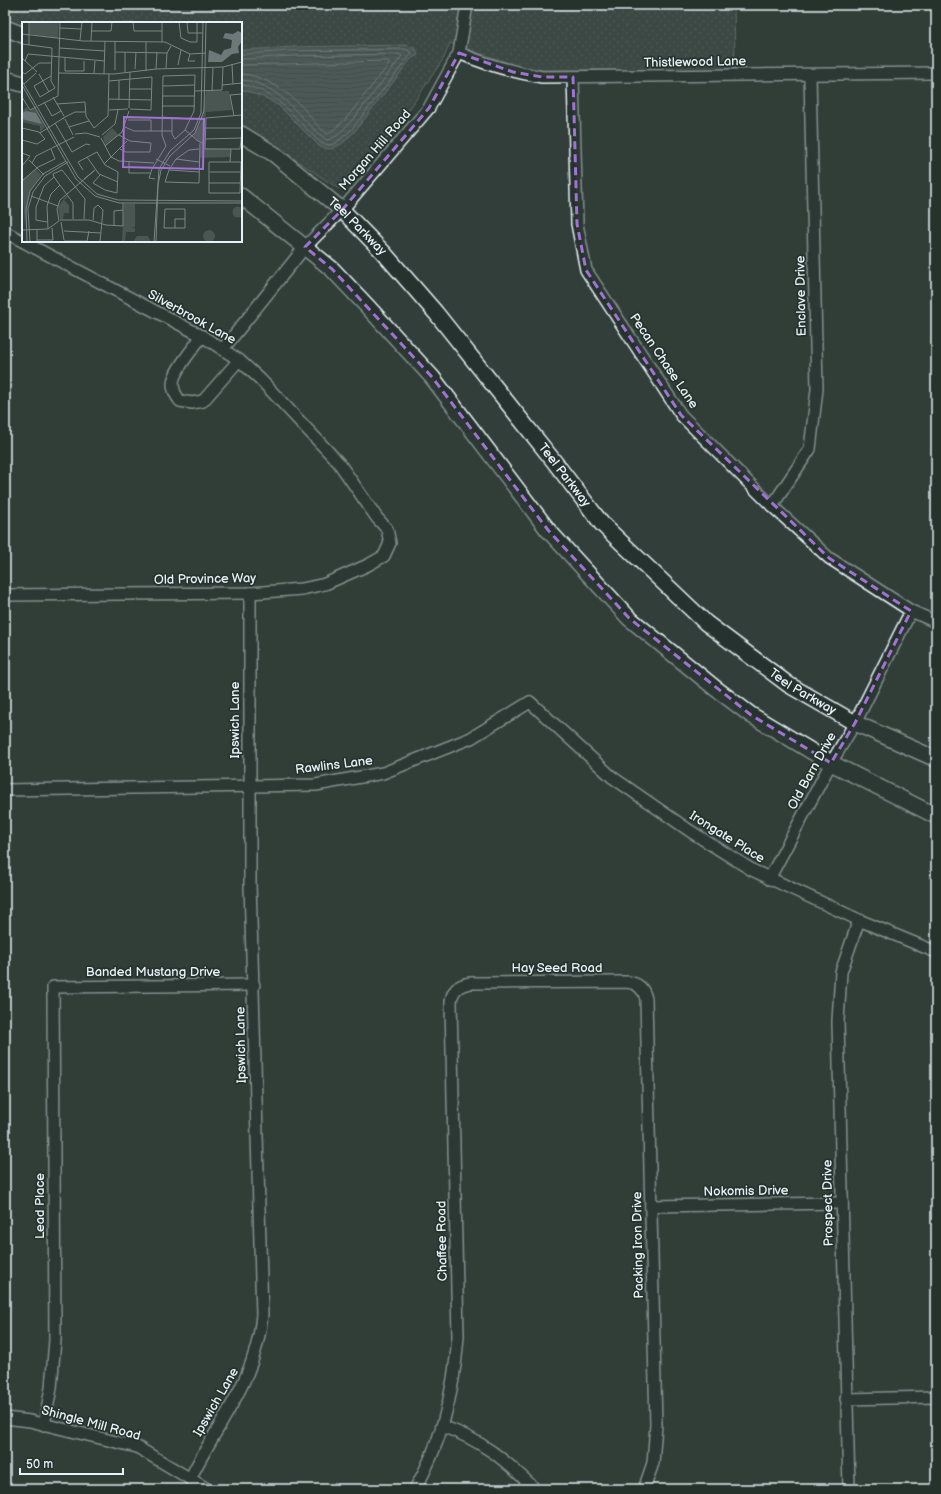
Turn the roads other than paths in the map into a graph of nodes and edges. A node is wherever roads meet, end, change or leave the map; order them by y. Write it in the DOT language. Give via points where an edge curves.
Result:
graph roads {
  1 [pos="467,5"];
  2 [pos="5,28"];
  3 [pos="22,35"];
  4 [pos="459,52"];
  5 [pos="936,73"];
  6 [pos="810,75"];
  7 [pos="573,77"];
  8 [pos="5,79"];
  9 [pos="22,84"];
  10 [pos="242,135"];
  11 [pos="242,197"];
  12 [pos="342,210"];
  13 [pos="5,232"];
  14 [pos="22,241"];
  15 [pos="24,242"];
  16 [pos="305,247"];
  17 [pos="202,336"];
  18 [pos="223,349"];
  19 [pos="239,360"];
  20 [pos="772,506"];
  21 [pos="390,543"];
  22 [pos="250,593"];
  23 [pos="5,596"];
  24 [pos="911,611"];
  25 [pos="936,622"];
  26 [pos="530,702"];
  27 [pos="855,723"];
  28 [pos="936,759"];
  29 [pos="831,763"];
  30 [pos="249,786"];
  31 [pos="5,790"];
  32 [pos="936,816"];
  33 [pos="769,879"];
  34 [pos="860,920"];
  35 [pos="936,952"];
  36 [pos="254,985"];
  37 [pos="53,987"];
  38 [pos="459,987"];
  39 [pos="646,999"];
  40 [pos="842,1203"];
  41 [pos="651,1206"];
  42 [pos="936,1397"];
  43 [pos="846,1399"];
  44 [pos="5,1418"];
  45 [pos="44,1425"];
  46 [pos="442,1426"];
  47 [pos="190,1479"];
  48 [pos="207,1489"];
  49 [pos="415,1489"];
  50 [pos="535,1489"];
  51 [pos="644,1489"];
  52 [pos="848,1489"];
  1 -- 4 [label="street, Morgan Hill Road"];
  2 -- 3 [label="main road"];
  4 -- 7 [label="street, Thistlewood Lane" via="482,63 513,72 542,77"];
  4 -- 12 [label="street, Morgan Hill Road" via="429,108"];
  5 -- 6 [label="street, Thistlewood Lane"];
  6 -- 7 [label="street, Thistlewood Lane"];
  6 -- 20 [label="street, Enclave Drive" via="817,389 810,449"];
  7 -- 20 [label="street, Pecan Chase Lane" via="577,224 586,270 681,415"];
  8 -- 9 [label="main road"];
  10 -- 12 [label="main road, Teel Parkway" via="274,154"];
  11 -- 16 [label="main road"];
  12 -- 16 [label="street, Morgan Hill Road"];
  12 -- 27 [label="main road, Teel Parkway" via="436,313 602,524 706,623 789,685"];
  13 -- 14 [label="street, Silverbrook Lane"];
  15 -- 17 [label="street, Silverbrook Lane"];
  16 -- 18 [label="street, Morgan Hill Road"];
  16 -- 29 [label="main road" via="332,269 432,377 548,530 629,618 752,715"];
  17 -- 18 [label="street, Silverbrook Lane"];
  17 -- 19 [label="street" via="172,383 180,401 203,401"];
  18 -- 19 [label="street, Silverbrook Lane"];
  19 -- 21 [label="street, Silverbrook Lane" via="339,463 386,529"];
  20 -- 24 [label="street, Pecan Chase Lane" via="830,558"];
  21 -- 22 [label="street, Old Province Way" via="384,556 347,576 325,584 302,589"];
  22 -- 23 [label="street, Old Province Way"];
  22 -- 30 [label="street, Ipswich Lane"];
  24 -- 25 [label="street, Pecan Chase Lane"];
  24 -- 27 [label="street, Old Barn Drive"];
  26 -- 30 [label="street, Rawlins Lane" via="471,738 383,773 316,785"];
  26 -- 33 [label="street, Irongate Place" via="612,777 690,831"];
  27 -- 28 [label="main road, Teel Parkway"];
  27 -- 29 [label="street, Old Barn Drive"];
  29 -- 32 [label="main road"];
  29 -- 33 [label="street, Old Barn Drive"];
  30 -- 31 [label="street, Rawlins Lane"];
  30 -- 36 [label="street, Ipswich Lane"];
  33 -- 34 [label="street, Irongate Place"];
  34 -- 35 [label="street, Irongate Place"];
  34 -- 40 [label="street, Prospect Drive" via="841,972 838,1021"];
  36 -- 37 [label="street, Banded Mustang Drive"];
  36 -- 47 [label="street, Ipswich Lane" via="262,1315 260,1333 246,1378"];
  37 -- 45 [label="street, Lead Place" via="55,1345"];
  38 -- 39 [label="street, Hay Seed Road" via="470,983 627,982 640,986"];
  38 -- 46 [label="street, Chaffee Road" via="451,1002 458,1338 453,1382"];
  39 -- 41 [label="street, Packing Iron Drive"];
  40 -- 41 [label="street, Nokomis Drive"];
  40 -- 43 [label="street, Prospect Drive"];
  41 -- 51 [label="street, Packing Iron Drive" via="656,1425 652,1463"];
  42 -- 43 [label="street"];
  43 -- 52 [label="street, Prospect Drive"];
  44 -- 45 [label="street, Shingle Mill Road"];
  45 -- 47 [label="street, Shingle Mill Road" via="137,1447"];
  46 -- 49 [label="street, Chaffee Road"];
  46 -- 50 [label="street" via="461,1433 500,1456"];
  47 -- 48 [label="street, Shingle Mill Road"];
}
